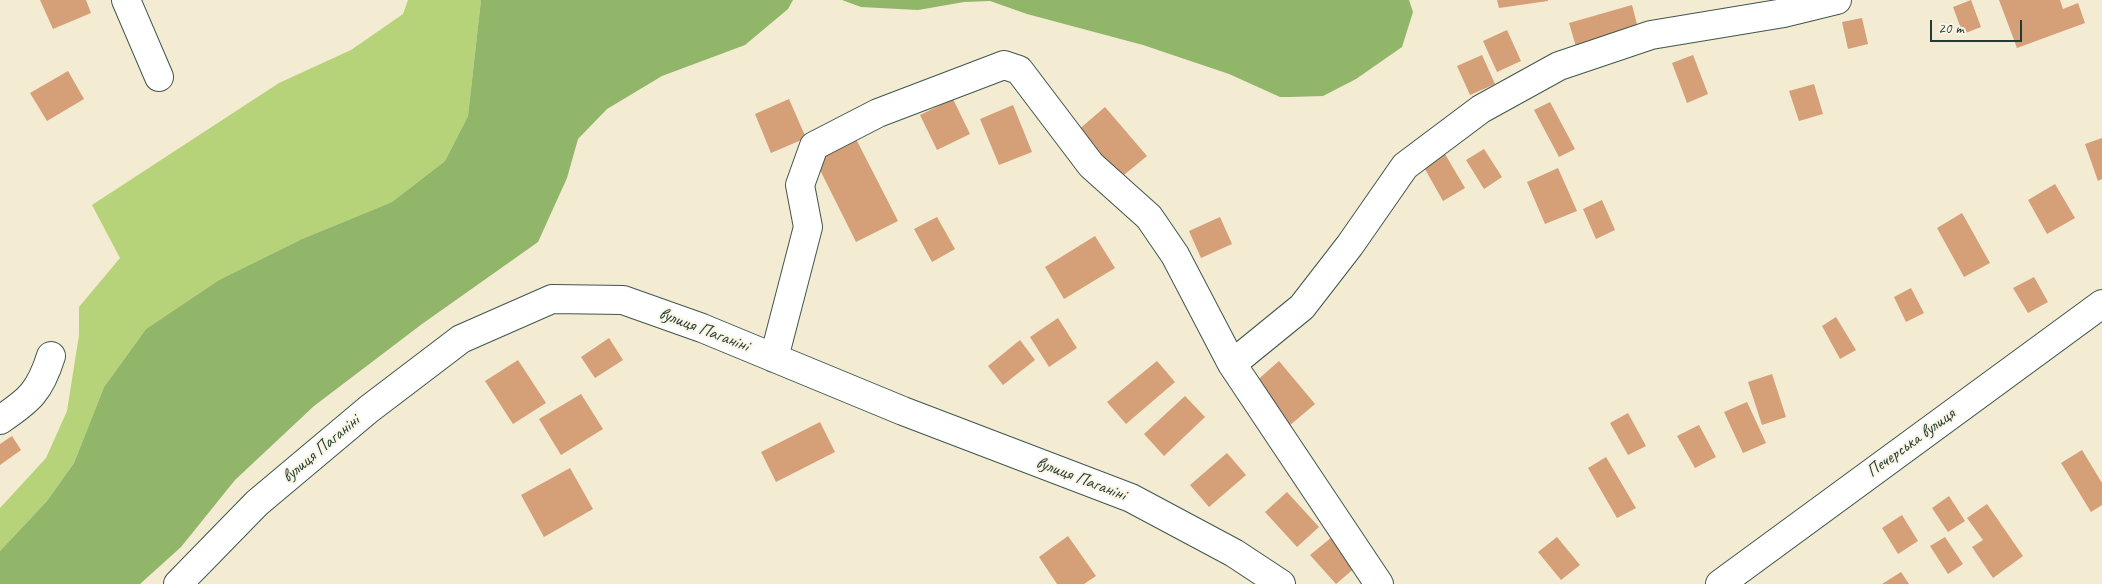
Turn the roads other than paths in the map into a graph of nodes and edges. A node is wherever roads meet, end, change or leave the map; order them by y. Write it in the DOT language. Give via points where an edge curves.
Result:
graph roads {
  1 [pos="126,0"];
  2 [pos="1837,0"];
  3 [pos="159,77"];
  4 [pos="2102,304"];
  5 [pos="51,356"];
  6 [pos="774,358"];
  7 [pos="1232,364"];
  8 [pos="0,420"];
  9 [pos="178,584"];
  10 [pos="1281,584"];
  11 [pos="1379,584"];
  12 [pos="1720,584"];
  1 -- 3 [label="street"];
  2 -- 7 [label="street" via="1784,13 1651,35 1559,66 1480,109 1405,166 1302,307"];
  4 -- 12 [label="street, Печерська вулиця"];
  5 -- 8 [label="street" via="46,374 32,398"];
  6 -- 7 [label="street" via="808,227 800,185 814,146 878,113 1004,65 1019,70 1091,165 1148,217 1175,255"];
  6 -- 9 [label="street, вулиця Паганіні" via="623,300 552,299 461,339 384,397 257,503"];
  6 -- 10 [label="street, вулиця Паганіні" via="1131,498 1234,553"];
  7 -- 11 [label="street"];
}
